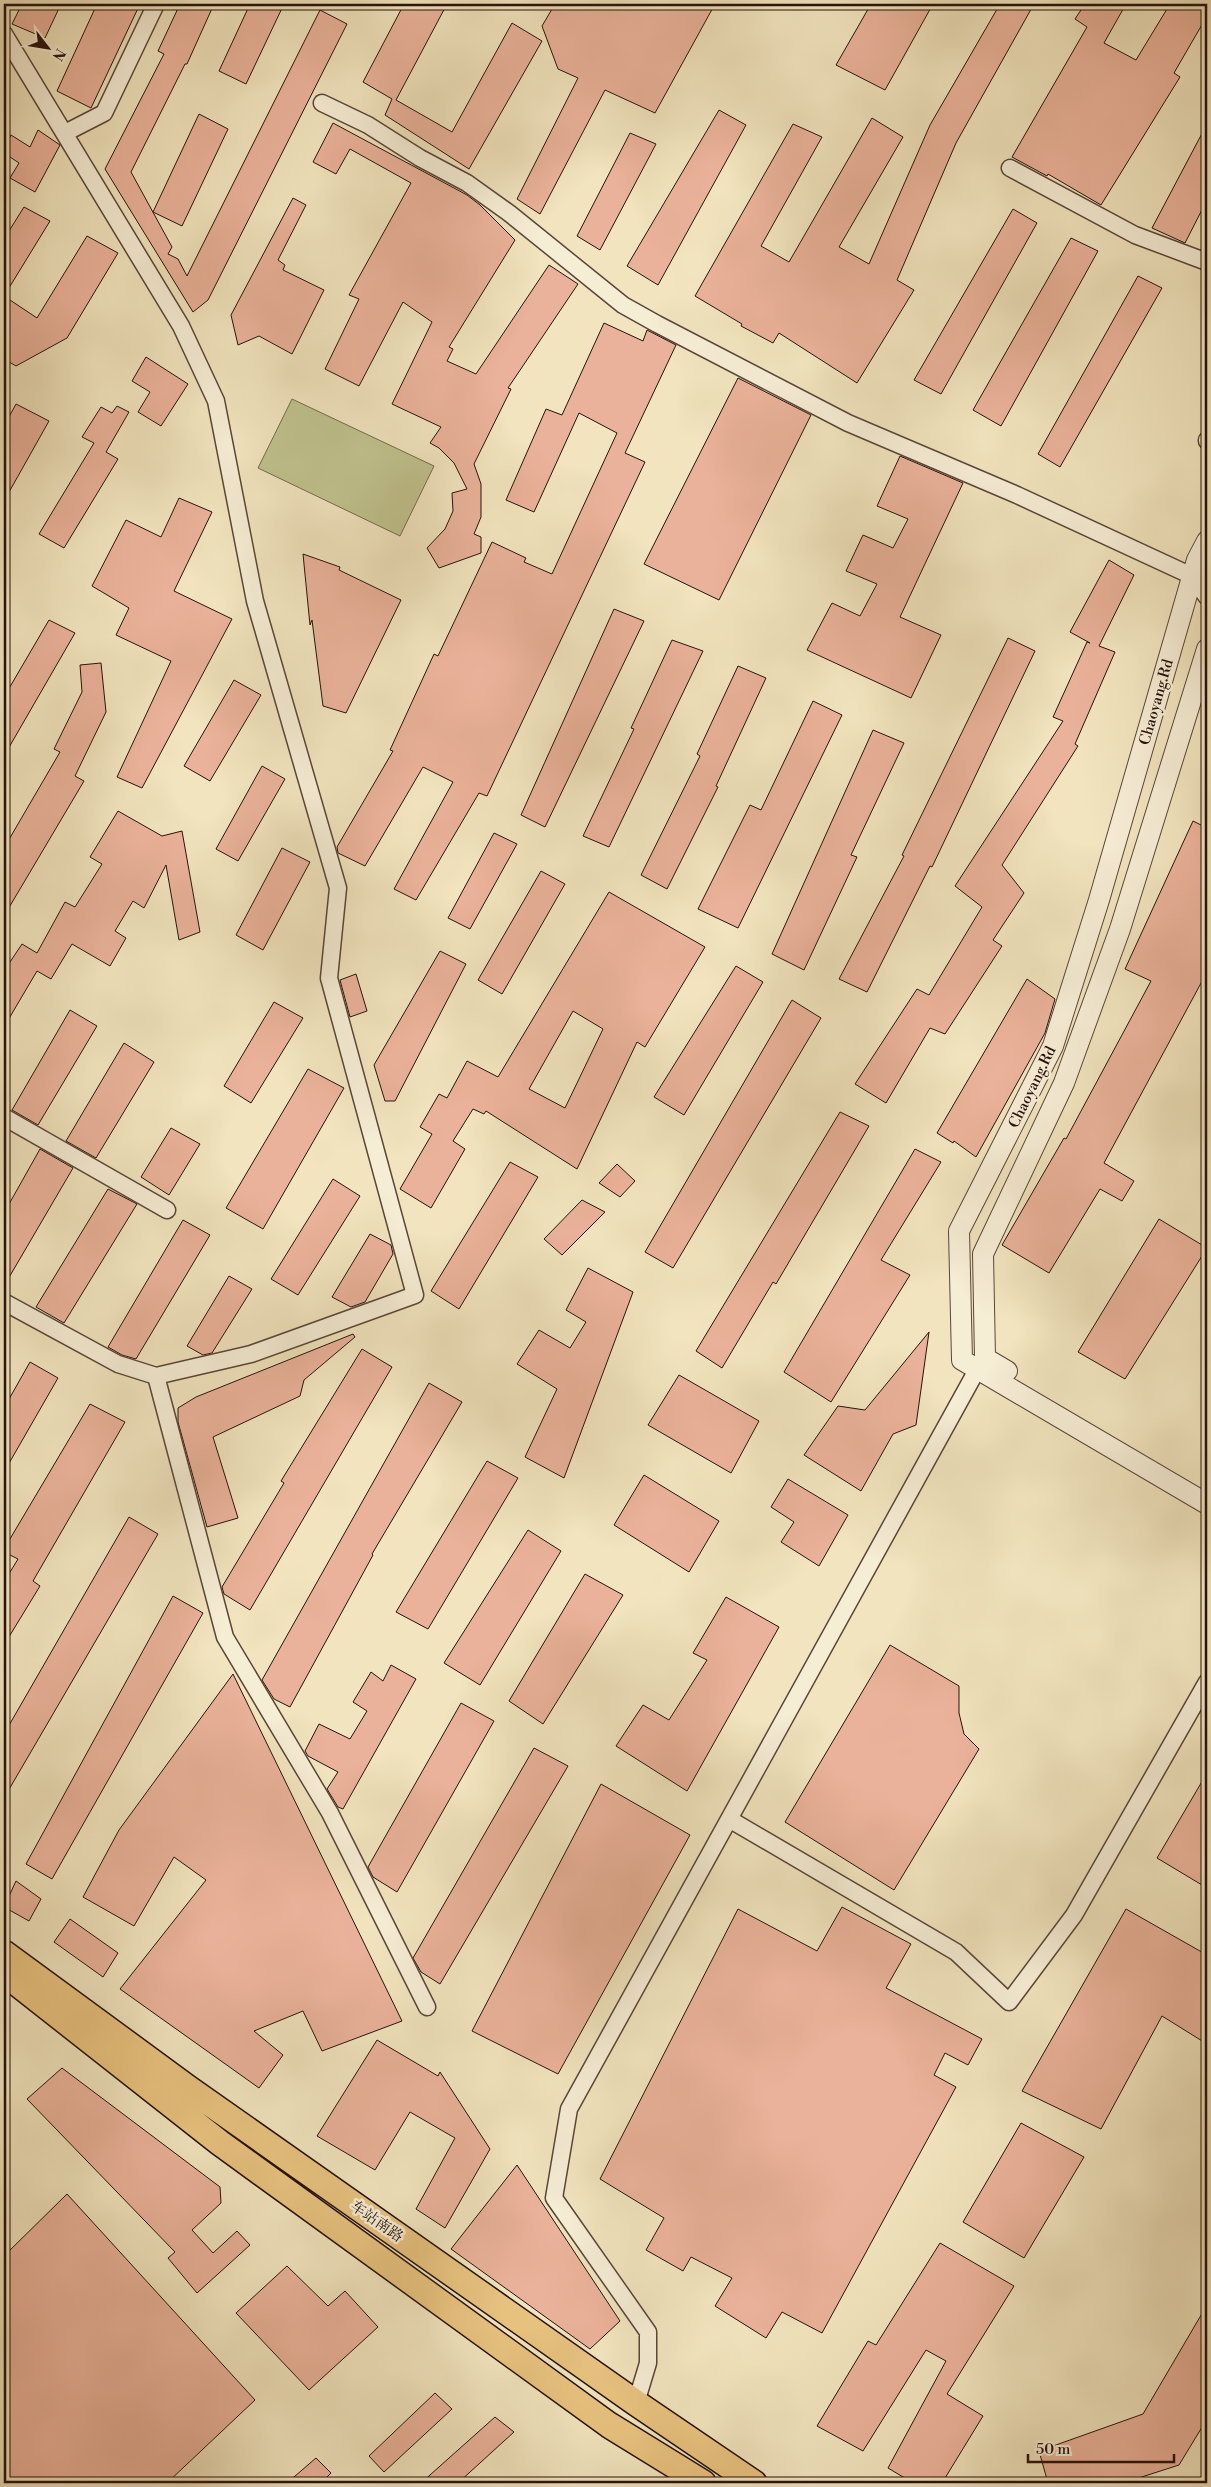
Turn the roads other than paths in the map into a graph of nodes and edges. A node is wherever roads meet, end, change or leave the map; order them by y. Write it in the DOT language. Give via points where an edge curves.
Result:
graph roads {
  1 [pos="156,4"];
  2 [pos="4,34"];
  3 [pos="322,103"];
  4 [pos="65,133"];
  5 [pos="1010,168"];
  6 [pos="1207,262"];
  7 [pos="1207,541"];
  8 [pos="1192,576"];
  9 [pos="1207,598"];
  10 [pos="1207,649"];
  11 [pos="4,1117"];
  12 [pos="167,1210"];
  13 [pos="4,1302"];
  14 [pos="981,1364"];
  15 [pos="156,1376"];
  16 [pos="1207,1488"];
  17 [pos="1207,1504"];
  18 [pos="1207,1682"];
  19 [pos="729,1819"];
  20 [pos="4,1953"];
  21 [pos="4,1973"];
  22 [pos="427,2007"];
  23 [pos="636,2403"];
  24 [pos="704,2483"];
  25 [pos="754,2483"];
  1 -- 4 [label="street" via="104,113"];
  2 -- 4 [label="street"];
  3 -- 8 [label="street" via="368,125 467,183 510,213 623,305 656,324 848,423 1017,495"];
  4 -- 15 [label="street" via="181,326 216,401 255,601 338,888 329,978 415,1295 251,1354"];
  5 -- 6 [label="street" via="1135,235"];
  7 -- 8 [label="street, Chaoyang.Rd"];
  8 -- 9 [label="street"];
  8 -- 14 [label="street, Chaoyang.Rd" via="1102,891 1053,1046 959,1231 962,1360"];
  10 -- 14 [label="street, Chaoyang.Rd" via="1120,929 1070,1064 982,1254"];
  11 -- 12 [label="street"];
  13 -- 15 [label="street" via="118,1364"];
  14 -- 16 [label="street, Chaoyang.Rd"];
  14 -- 17 [label="street, Chaoyang.Rd"];
  14 -- 19 [label="street"];
  15 -- 22 [label="street" via="225,1637 330,1813"];
  18 -- 19 [label="street" via="1074,1915 1009,2002 956,1952"];
  19 -- 23 [label="street" via="569,2108 554,2198 648,2332 648,2363"];
  20 -- 23 [label="main road, 车站南路" via="188,2088"];
  21 -- 24 [label="main road, 车站南路" via="228,2149 609,2425"];
  23 -- 25 [label="main road, 车站南路"];
}
